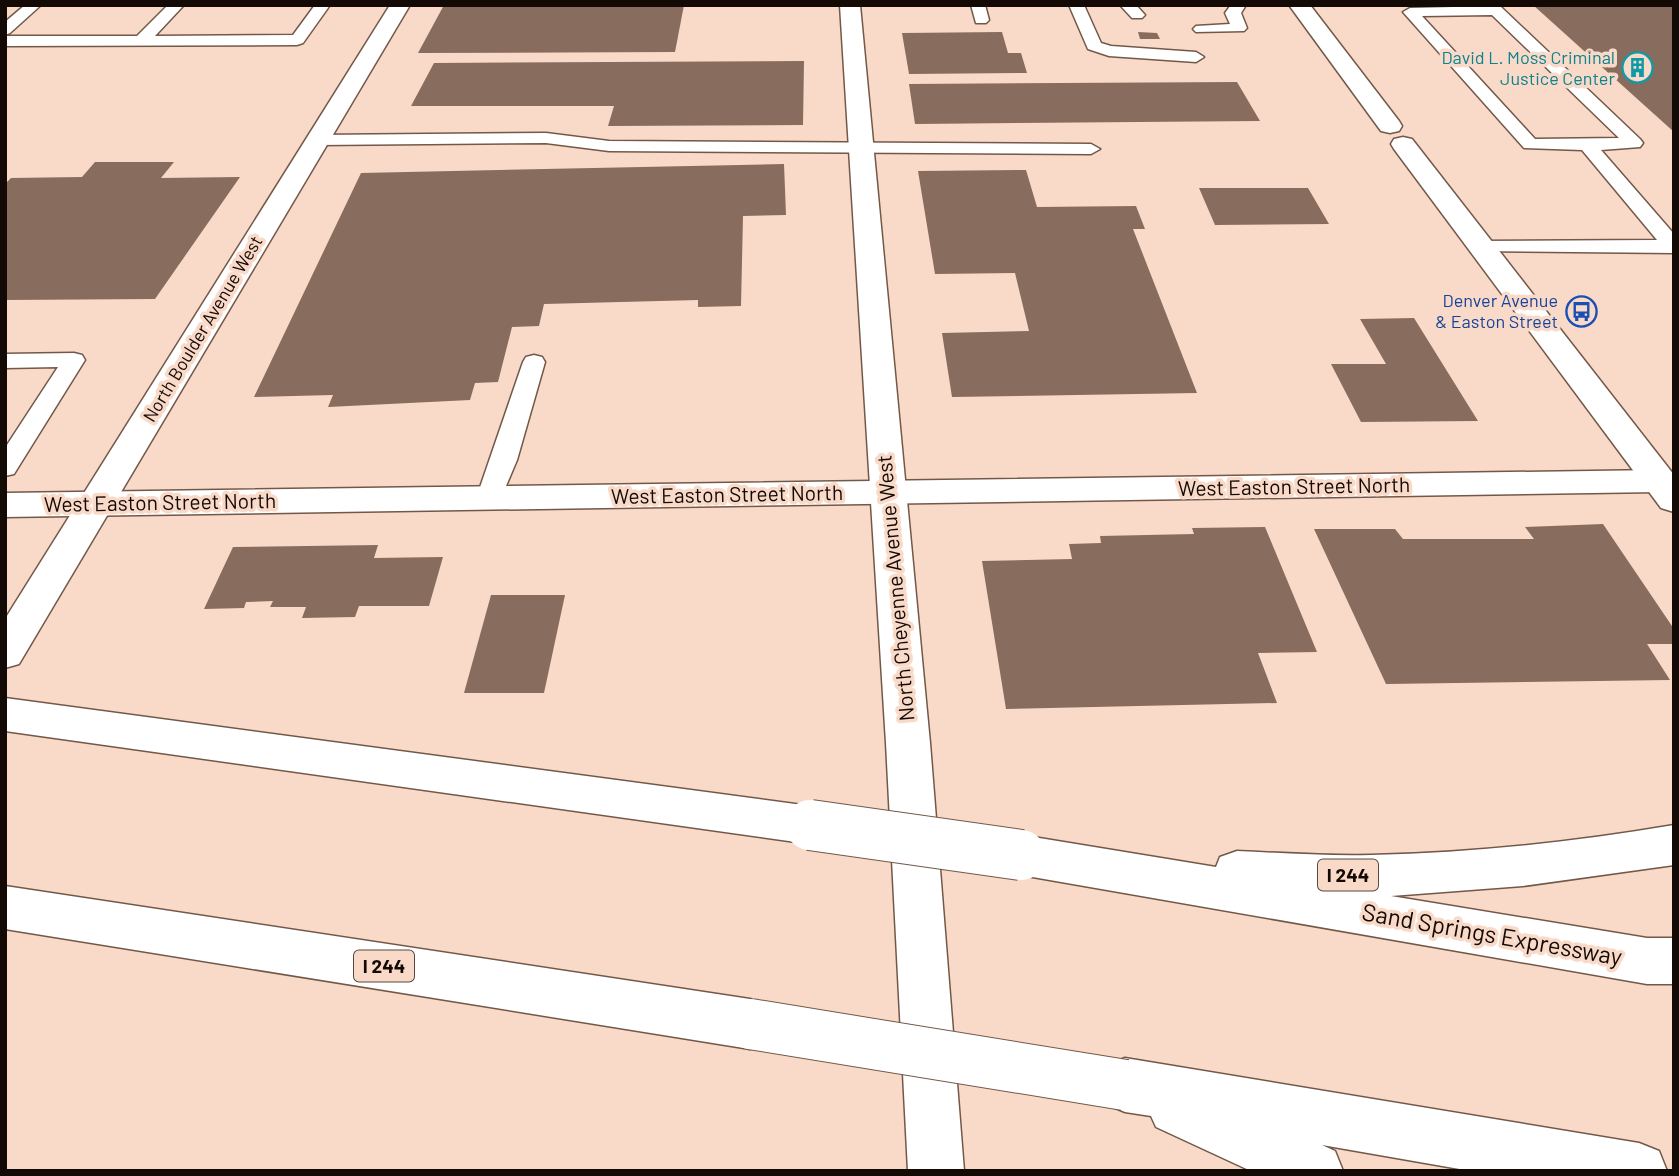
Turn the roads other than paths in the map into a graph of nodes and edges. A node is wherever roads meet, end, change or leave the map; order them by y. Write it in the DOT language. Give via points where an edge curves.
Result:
graph roads {
  1 [pos="34,5"];
  2 [pos="177,5"];
  3 [pos="323,5"];
  4 [pos="400,5"];
  5 [pos="850,5"];
  6 [pos="1076,5"];
  7 [pos="1239,5"];
  8 [pos="1299,5"];
  9 [pos="1201,29"];
  10 [pos="5,30"];
  11 [pos="142,40"];
  12 [pos="5,41"];
  13 [pos="1196,57"];
  14 [pos="318,139"];
  15 [pos="1587,145"];
  16 [pos="859,148"];
  17 [pos="1091,149"];
  18 [pos="1481,247"];
  19 [pos="1674,247"];
  20 [pos="5,361"];
  21 [pos="534,362"];
  22 [pos="5,468"];
  23 [pos="1666,491"];
  24 [pos="888,493"];
  25 [pos="489,499"];
  26 [pos="96,504"];
  27 [pos="5,505"];
  28 [pos="5,653"];
  29 [pos="5,715"];
  30 [pos="1674,845"];
  31 [pos="1021,855"];
  32 [pos="11,908"];
  33 [pos="1674,961"];
  34 [pos="1125,1085"];
  35 [pos="936,1171"];
  36 [pos="1315,1171"];
  37 [pos="1639,1171"];
  1 -- 10 [label="lane"];
  2 -- 11 [label="lane"];
  3 -- 11 [label="lane" via="297,40"];
  4 -- 14 [label="main road, North Boulder Avenue West"];
  5 -- 16 [label="main road, North Cheyenne Avenue West"];
  6 -- 13 [label="lane" via="1094,46"];
  7 -- 9 [label="lane" via="1233,13 1239,28"];
  8 -- 18 [label="main road"];
  11 -- 12 [label="lane"];
  14 -- 16 [label="lane" via="545,138 609,146"];
  14 -- 26 [label="main road, North Boulder Avenue West"];
  15 -- 15 [label="lane" via="1633,144 1496,10 1410,12 1530,144"];
  15 -- 19 [label="lane"];
  16 -- 17 [label="lane"];
  16 -- 24 [label="main road, North Cheyenne Avenue West"];
  18 -- 19 [label="lane"];
  18 -- 23 [label="main road"];
  20 -- 22 [label="lane" via="74,360"];
  21 -- 25 [label="lane"];
  23 -- 24 [label="main road, West Easton Street North"];
  24 -- 25 [label="main road, West Easton Street North"];
  24 -- 35 [label="main road, North Cheyenne Avenue West"];
  25 -- 26 [label="main road, West Easton Street North"];
  26 -- 27 [label="main road, West Easton Street North"];
  26 -- 28 [label="main road, North Boulder Avenue West"];
  29 -- 31 [label="main road, I 244, bridge"];
  30 -- 31 [label="main road, I 244" via="1488,869 1369,876 1194,871"];
  31 -- 33 [label="main road, Sand Springs Expressway" via="1647,961"];
  32 -- 34 [label="main road, I 244, bridge"];
  34 -- 36 [label="main road"];
  34 -- 37 [label="main road, I 244"];
}
